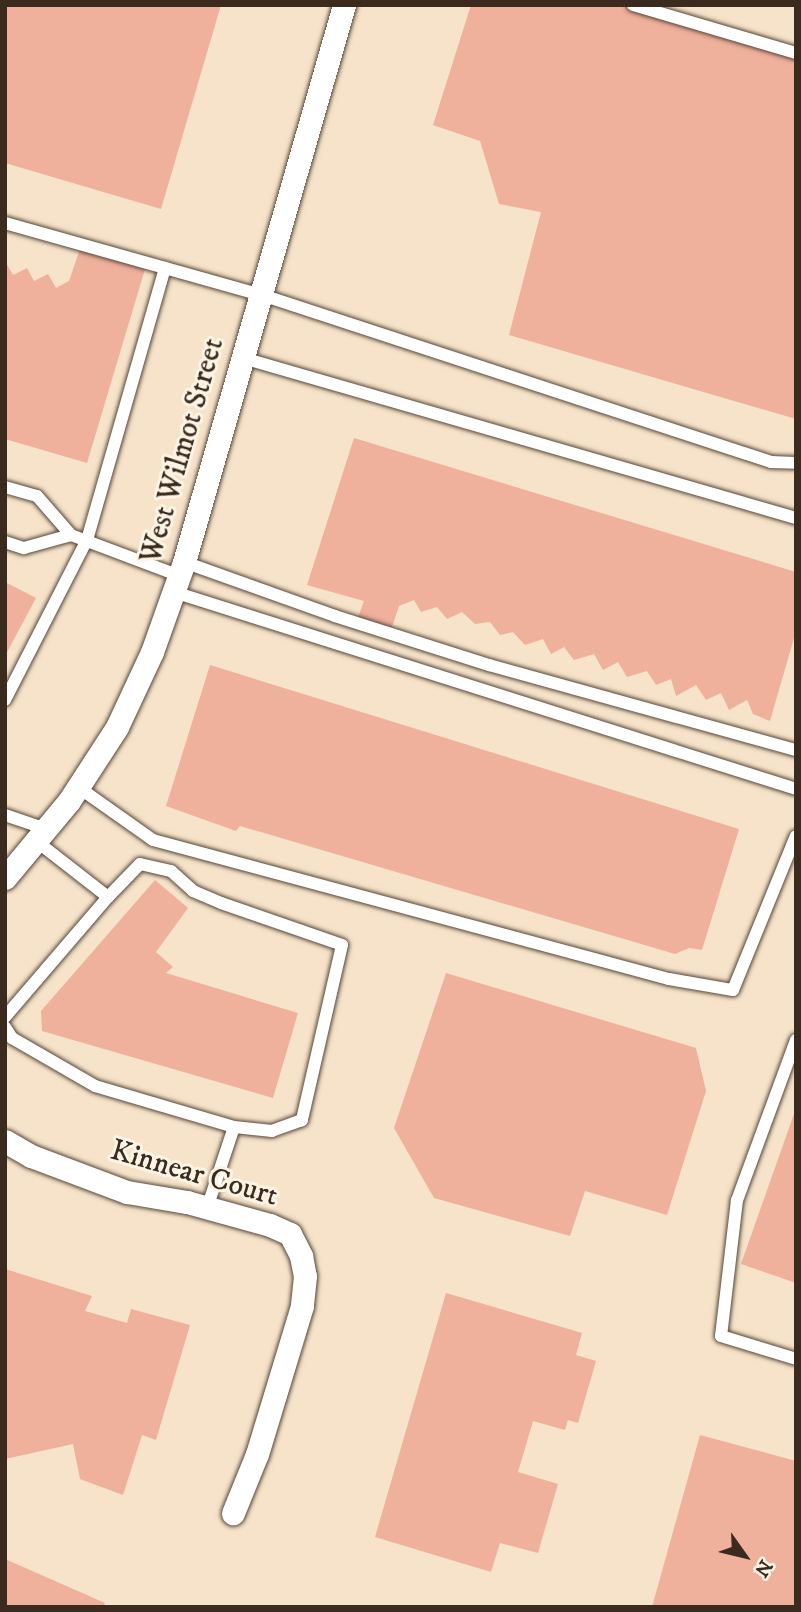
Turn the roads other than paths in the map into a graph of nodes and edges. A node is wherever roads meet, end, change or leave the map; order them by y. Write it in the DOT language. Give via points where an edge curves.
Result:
graph roads {
  1 [pos="344,5"];
  2 [pos="632,5"];
  3 [pos="796,53"];
  4 [pos="5,223"];
  5 [pos="165,268"];
  6 [pos="262,295"];
  7 [pos="243,358"];
  8 [pos="796,463"];
  9 [pos="5,487"];
  10 [pos="796,517"];
  11 [pos="71,535"];
  12 [pos="87,540"];
  13 [pos="5,542"];
  14 [pos="179,577"];
  15 [pos="5,700"];
  16 [pos="796,750"];
  17 [pos="78,787"];
  18 [pos="796,789"];
  19 [pos="5,815"];
  20 [pos="41,835"];
  21 [pos="796,835"];
  22 [pos="5,878"];
  23 [pos="108,897"];
  24 [pos="5,1017"];
  25 [pos="5,1027"];
  26 [pos="796,1040"];
  27 [pos="234,1127"];
  28 [pos="5,1141"];
  29 [pos="207,1208"];
  30 [pos="796,1359"];
  31 [pos="233,1513"];
  1 -- 6 [label="street, West Wilmot Street"];
  2 -- 3 [label="lane"];
  4 -- 5 [label="lane"];
  5 -- 6 [label="lane"];
  5 -- 12 [label="lane"];
  6 -- 7 [label="street, West Wilmot Street"];
  6 -- 8 [label="lane" via="771,462"];
  7 -- 10 [label="lane"];
  7 -- 14 [label="street, West Wilmot Street"];
  9 -- 11 [label="lane" via="37,496"];
  11 -- 12 [label="lane"];
  11 -- 13 [label="lane" via="24,548"];
  12 -- 14 [label="lane"];
  12 -- 15 [label="lane"];
  14 -- 16 [label="lane" via="335,616 489,665"];
  14 -- 17 [label="street, West Wilmot Street" via="152,652 117,727"];
  14 -- 18 [label="lane"];
  17 -- 20 [label="street, West Wilmot Street"];
  17 -- 21 [label="lane" via="153,840 669,979 733,990"];
  19 -- 20 [label="lane"];
  20 -- 22 [label="street, West Wilmot Street"];
  20 -- 23 [label="lane"];
  23 -- 24 [label="lane"];
  23 -- 27 [label="lane" via="140,864 172,871 193,891 221,903 342,945 302,1120 272,1131"];
  25 -- 27 [label="lane" via="12,1038 95,1086"];
  26 -- 30 [label="lane" via="737,1200 721,1336"];
  27 -- 29 [label="lane"];
  28 -- 29 [label="street, Kinnear Court" via="31,1156 127,1192"];
  29 -- 31 [label="street, Kinnear Court" via="290,1234 305,1276 291,1343 257,1454"];
}
